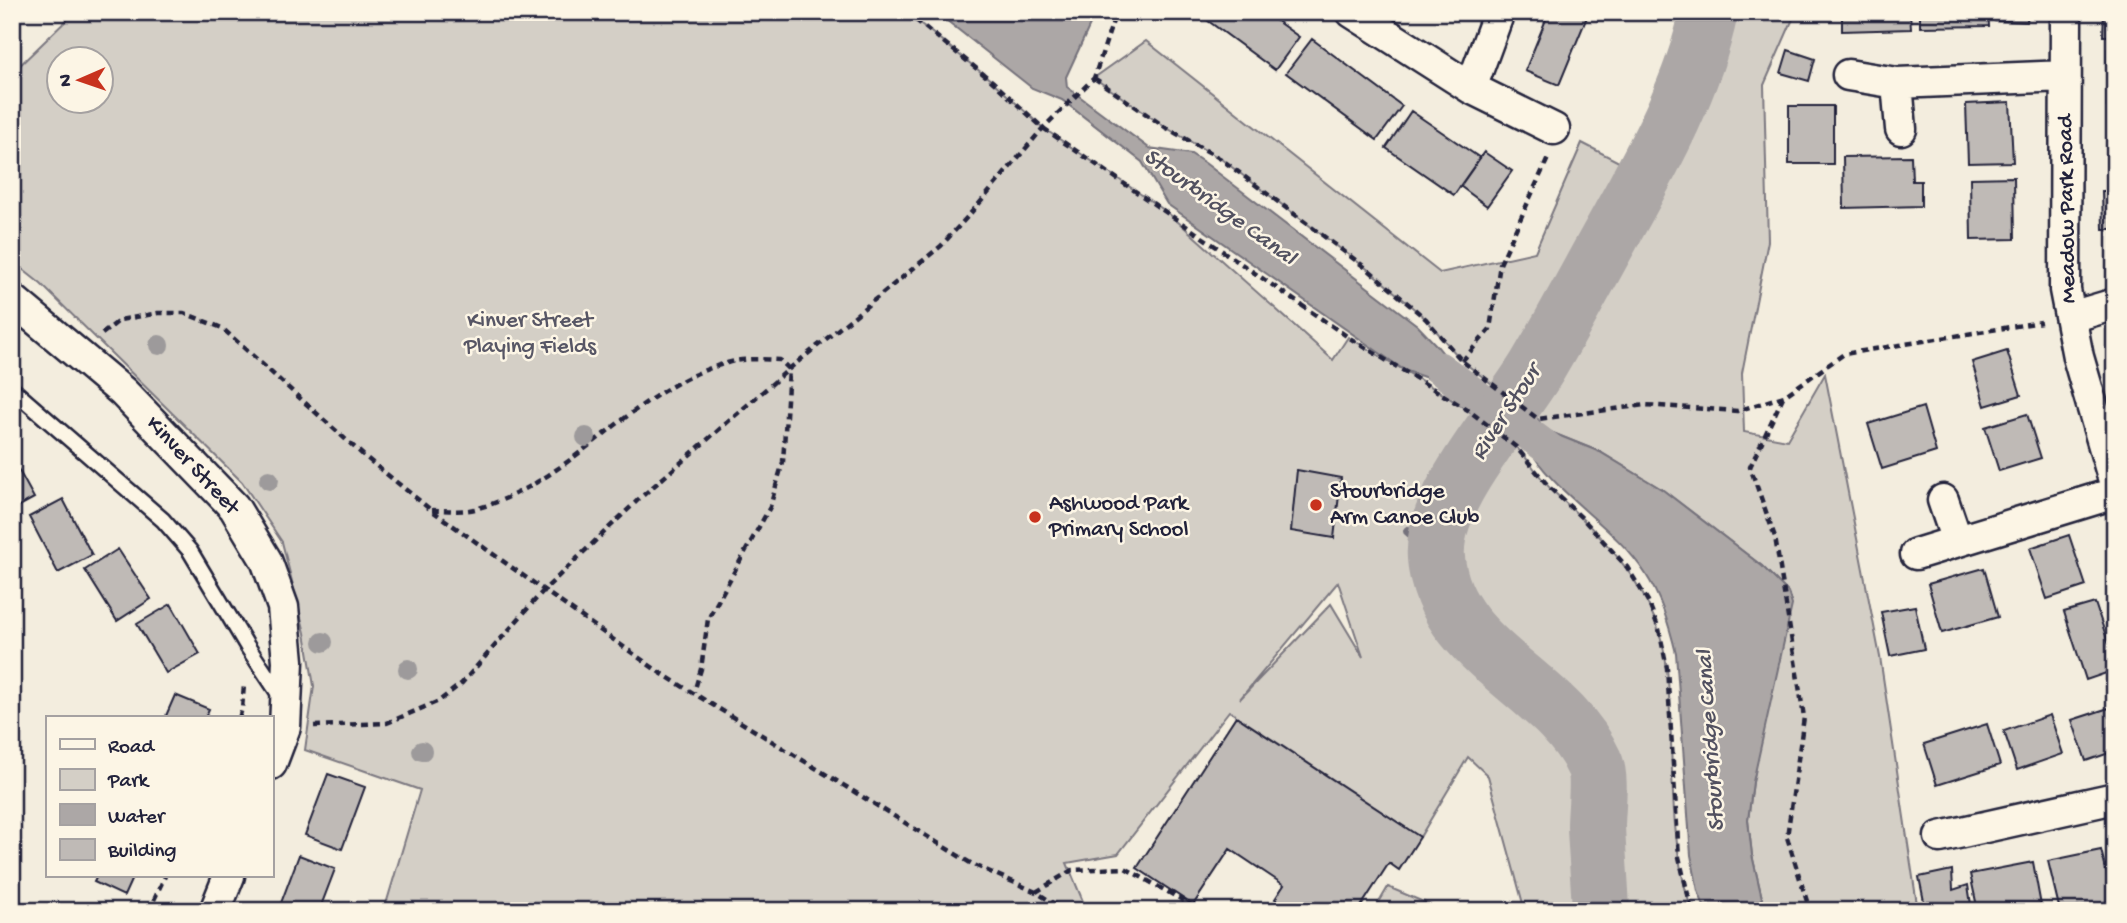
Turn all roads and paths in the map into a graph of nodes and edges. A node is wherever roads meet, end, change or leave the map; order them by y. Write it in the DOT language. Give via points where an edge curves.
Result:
graph roads {
  1 [pos="906,12"];
  2 [pos="1116,12"];
  3 [pos="1352,12"];
  4 [pos="1499,12"];
  5 [pos="2066,12"];
  6 [pos="1848,75"];
  7 [pos="2065,76"];
  8 [pos="1094,78"];
  9 [pos="1898,83"];
  10 [pos="1471,88"];
  11 [pos="1043,128"];
  12 [pos="1554,129"];
  13 [pos="1901,129"];
  14 [pos="12,299"];
  15 [pos="2115,304"];
  16 [pos="2071,317"];
  17 [pos="73,349"];
  18 [pos="1462,361"];
  19 [pos="789,369"];
  20 [pos="12,389"];
  21 [pos="1784,396"];
  22 [pos="2115,484"];
  23 [pos="2115,493"];
  24 [pos="1943,500"];
  25 [pos="431,510"];
  26 [pos="1957,541"];
  27 [pos="1916,554"];
  28 [pos="544,590"];
  29 [pos="694,692"];
  30 [pos="286,717"];
  31 [pos="273,758"];
  32 [pos="2115,798"];
  33 [pos="1940,837"];
  34 [pos="164,878"];
  35 [pos="228,878"];
  36 [pos="1037,892"];
  37 [pos="149,911"];
  38 [pos="215,911"];
  39 [pos="1065,911"];
  40 [pos="1202,911"];
  41 [pos="1692,911"];
  42 [pos="1810,911"];
  1 -- 11 [label="path"];
  2 -- 8 [label="path"];
  3 -- 10 [label="street"];
  4 -- 10 [label="street"];
  5 -- 7 [label="street, Meadow Park Road"];
  6 -- 9 [label="street"];
  7 -- 9 [label="street"];
  7 -- 16 [label="street, Meadow Park Road" via="2065,290"];
  8 -- 11 [label="path"];
  8 -- 18 [label="path" via="1220,159 1370,271 1426,319"];
  9 -- 13 [label="street"];
  10 -- 12 [label="street"];
  11 -- 19 [label="path" via="941,246"];
  11 -- 41 [label="path" via="1348,337 1468,410 1516,447 1627,567 1648,601 1667,668 1679,857"];
  12 -- 18 [label="path" via="1552,149 1500,264 1490,329"];
  14 -- 17 [label="street, Kinver Street"];
  15 -- 16 [label="street"];
  16 -- 21 [label="path" via="1844,354"];
  16 -- 22 [label="street, Meadow Park Road"];
  17 -- 25 [label="path" via="96,339 120,320 158,313 184,313 222,328 363,456"];
  17 -- 30 [label="street, Kinver Street" via="123,392 234,507 267,559 283,607 288,660"];
  18 -- 21 [label="path" via="1538,419 1645,405 1737,411"];
  19 -- 25 [label="path" via="780,360 728,362 653,398 548,476 499,501 472,509"];
  19 -- 28 [label="path" via="640,498"];
  19 -- 29 [label="path" via="783,462 774,496 708,619"];
  20 -- 30 [label="lane" via="163,520 196,560"];
  21 -- 42 [label="path" via="1750,467 1776,537 1804,717 1787,837"];
  23 -- 26 [label="street"];
  24 -- 26 [label="street"];
  25 -- 28 [label="path"];
  26 -- 27 [label="street"];
  28 -- 29 [label="path" via="618,645"];
  28 -- 30 [label="path" via="462,683 439,701 387,723"];
  29 -- 36 [label="path" via="972,864"];
  30 -- 31 [label="street, Kinver Street"];
  32 -- 33 [label="street"];
  34 -- 37 [label="path"];
  35 -- 38 [label="street"];
  36 -- 39 [label="path"];
  36 -- 40 [label="path" via="1072,870 1125,868"];
}
